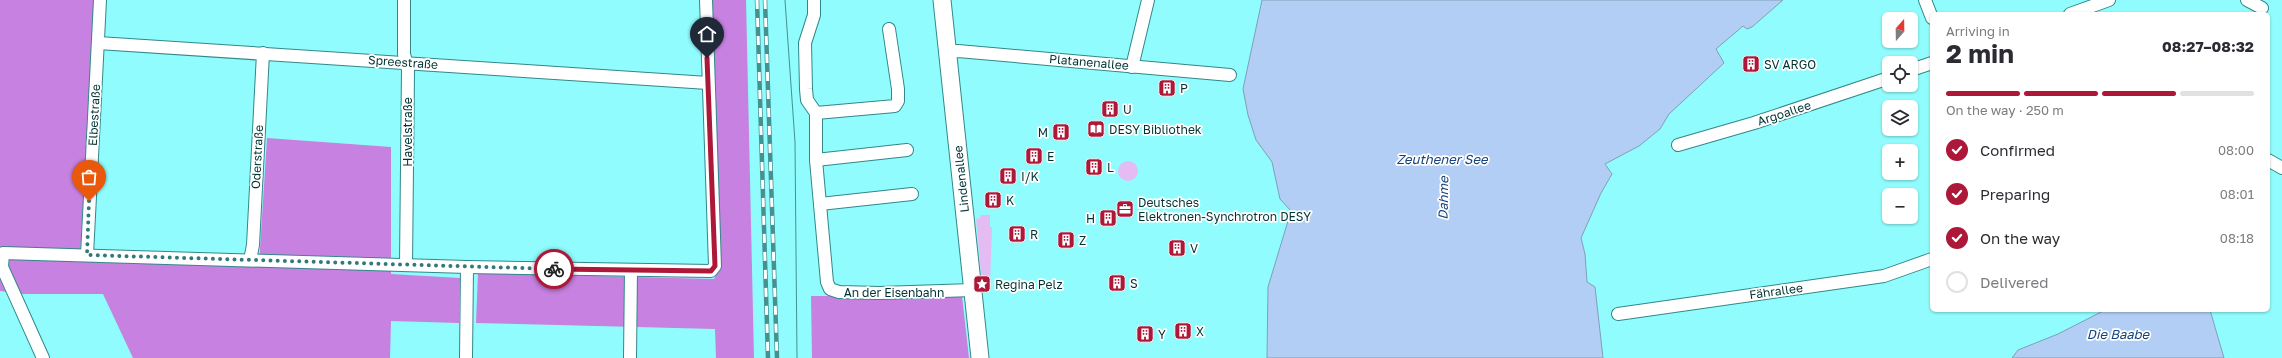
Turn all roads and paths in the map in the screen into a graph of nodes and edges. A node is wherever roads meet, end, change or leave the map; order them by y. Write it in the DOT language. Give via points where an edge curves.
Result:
graph roads {
  1 [pos="100,0"];
  2 [pos="404,0"];
  3 [pos="706,0"];
  4 [pos="814,0"];
  5 [pos="942,0"];
  6 [pos="1148,0"];
  7 [pos="1925,0"];
  8 [pos="2109,0"];
  9 [pos="2247,0"];
  10 [pos="2262,7"];
  11 [pos="2076,12"];
  12 [pos="1930,13"];
  13 [pos="889,29"];
  14 [pos="98,43"];
  15 [pos="948,52"];
  16 [pos="263,53"];
  17 [pos="406,63"];
  18 [pos="1930,64"];
  19 [pos="1132,67"];
  20 [pos="1918,68"];
  21 [pos="1230,75"];
  22 [pos="1882,80"];
  23 [pos="708,83"];
  24 [pos="816,113"];
  25 [pos="1678,144"];
  26 [pos="907,150"];
  27 [pos="816,160"];
  28 [pos="2270,161"];
  29 [pos="2282,168"];
  30 [pos="912,194"];
  31 [pos="820,204"];
  32 [pos="87,255"];
  33 [pos="250,260"];
  34 [pos="1930,260"];
  35 [pos="406,265"];
  36 [pos="467,267"];
  37 [pos="631,270"];
  38 [pos="973,290"];
  39 [pos="1618,314"];
  40 [pos="43,358"];
  41 [pos="466,358"];
  42 [pos="630,358"];
  43 [pos="980,358"];
  1 -- 14 [label="street, Elbestraße"];
  2 -- 17 [label="street, Havelstraße"];
  3 -- 23 [label="street"];
  4 -- 24 [label="street, An der Eisenbahn" via="814,15 805,43 807,100"];
  5 -- 15 [label="main road, Lindenallee"];
  6 -- 19 [label="street"];
  7 -- 12 [label="street"];
  8 -- 11 [label="street"];
  9 -- 10 [label="street"];
  13 -- 24 [label="street" via="898,89 898,101 895,106"];
  14 -- 16 [label="street, Spreestraße"];
  14 -- 32 [label="street, Elbestraße"];
  15 -- 19 [label="street, Platanenallee"];
  15 -- 38 [label="main road, Lindenallee"];
  16 -- 17 [label="street, Spreestraße"];
  16 -- 33 [label="street, Oderstraße" via="253,245"];
  17 -- 23 [label="street, Spreestraße"];
  17 -- 35 [label="street, Havelstraße"];
  18 -- 20 [label="street"];
  19 -- 21 [label="street, Platanenallee"];
  22 -- 25 [label="street, Argoallee" via="1754,123"];
  23 -- 37 [label="street" via="715,266 711,271"];
  24 -- 27 [label="street, An der Eisenbahn"];
  26 -- 27 [label="street"];
  27 -- 31 [label="street, An der Eisenbahn"];
  28 -- 29 [label="street"];
  30 -- 31 [label="street"];
  31 -- 38 [label="street, An der Eisenbahn" via="826,282 830,289 839,292 880,293"];
  32 -- 33 [label="street"];
  32 -- 40 [label="street" via="3,253 2,267"];
  33 -- 35 [label="street"];
  34 -- 39 [label="street, Fährallee" via="1884,276"];
  35 -- 36 [label="street"];
  36 -- 37 [label="street"];
  36 -- 41 [label="street"];
  37 -- 42 [label="street"];
  38 -- 43 [label="main road, Lindenallee"];
}
